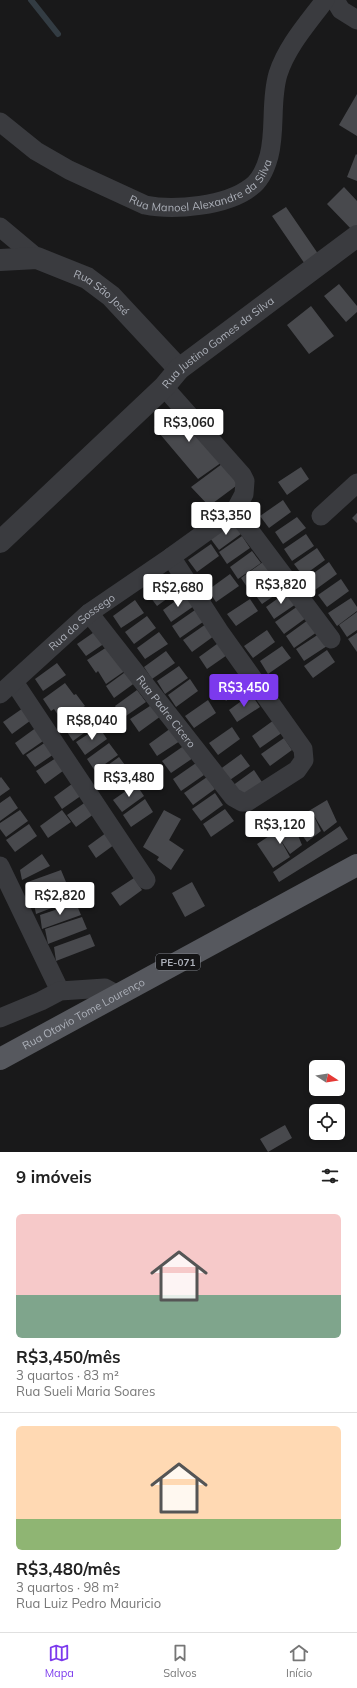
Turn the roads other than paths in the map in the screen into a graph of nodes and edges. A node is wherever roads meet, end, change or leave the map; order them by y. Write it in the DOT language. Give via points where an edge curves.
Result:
graph roads {
  1 [pos="325,0"];
  2 [pos="335,0"];
  3 [pos="357,20"];
  4 [pos="0,122"];
  5 [pos="0,227"];
  6 [pos="357,236"];
  7 [pos="37,258"];
  8 [pos="0,260"];
  9 [pos="179,369"];
  10 [pos="164,387"];
  11 [pos="357,483"];
  12 [pos="235,511"];
  13 [pos="321,516"];
  14 [pos="0,542"];
  15 [pos="171,557"];
  16 [pos="89,613"];
  17 [pos="331,639"];
  18 [pos="14,682"];
  19 [pos="0,694"];
  20 [pos="357,865"];
  21 [pos="0,866"];
  22 [pos="146,880"];
  23 [pos="60,991"];
  24 [pos="118,994"];
  25 [pos="0,1018"];
  26 [pos="0,1059"];
  1 -- 4 [label="street, Rua Manoel Alexandre da Silva" via="294,41 278,74 274,89 270,154 266,168 251,187 218,202 187,206 145,205 69,170 36,151"];
  2 -- 3 [label="street" via="341,10"];
  5 -- 7 [label="street"];
  6 -- 9 [label="street, Rua Justino Gomes da Silva"];
  7 -- 8 [label="street, Rua São José"];
  7 -- 9 [label="street, Rua São José" via="87,278 111,296"];
  9 -- 10 [label="street, Rua Justino Gomes da Silva"];
  10 -- 12 [label="street, Rua do Sossego" via="242,475 244,494"];
  10 -- 14 [label="street, Rua Justino Gomes da Silva"];
  11 -- 13 [label="street"];
  12 -- 15 [label="street, Rua do Sossego"];
  12 -- 17 [label="street"];
  15 -- 16 [label="street, Rua do Sossego"];
  15 -- 16 [label="street, Rua Padre Cicero" via="218,631 303,749 304,760 297,770 247,802 233,797"];
  16 -- 18 [label="street, Rua do Sossego"];
  18 -- 19 [label="street, Rua do Sossego"];
  18 -- 22 [label="street"];
  20 -- 24 [label="main road, Rua Otavio Tome Lourenço / PE-071"];
  21 -- 23 [label="street"];
  23 -- 24 [label="street" via="105,988"];
  23 -- 25 [label="street"];
  24 -- 26 [label="main road, Rua Otavio Tome Lourenço / PE-071"];
}
